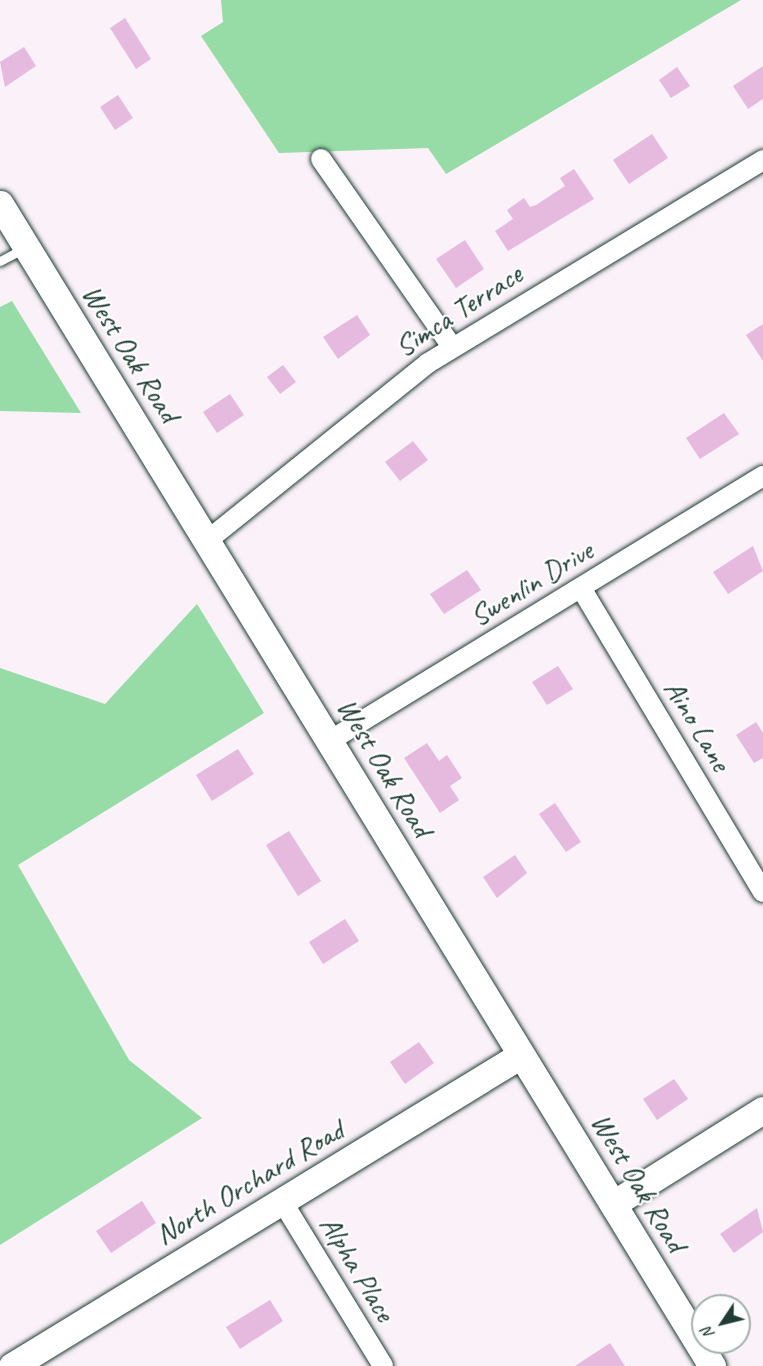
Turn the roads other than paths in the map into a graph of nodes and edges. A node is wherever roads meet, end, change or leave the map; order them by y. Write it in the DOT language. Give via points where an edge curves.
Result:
graph roads {
  1 [pos="321,159"];
  2 [pos="763,160"];
  3 [pos="0,205"];
  4 [pos="26,246"];
  5 [pos="0,261"];
  6 [pos="452,347"];
  7 [pos="763,476"];
  8 [pos="207,540"];
  9 [pos="581,588"];
  10 [pos="330,741"];
  11 [pos="763,892"];
  12 [pos="521,1055"];
  13 [pos="763,1110"];
  14 [pos="282,1201"];
  15 [pos="613,1204"];
  16 [pos="12,1366"];
  17 [pos="383,1366"];
  18 [pos="712,1366"];
  1 -- 6 [label="street"];
  2 -- 6 [label="street, Simca Terrace"];
  3 -- 4 [label="street, West Oak Road"];
  4 -- 5 [label="lane"];
  4 -- 8 [label="street, West Oak Road"];
  6 -- 8 [label="street, Simca Terrace" via="382,395"];
  7 -- 9 [label="street, Swenlin Drive"];
  8 -- 10 [label="street, West Oak Road"];
  9 -- 10 [label="street, Swenlin Drive"];
  9 -- 11 [label="street, Aino Lane"];
  10 -- 12 [label="street, West Oak Road"];
  12 -- 14 [label="street, North Orchard Road"];
  12 -- 15 [label="street, West Oak Road"];
  13 -- 15 [label="street"];
  14 -- 16 [label="street, North Orchard Road"];
  14 -- 17 [label="street, Alpha Place"];
  15 -- 18 [label="street, West Oak Road"];
}
